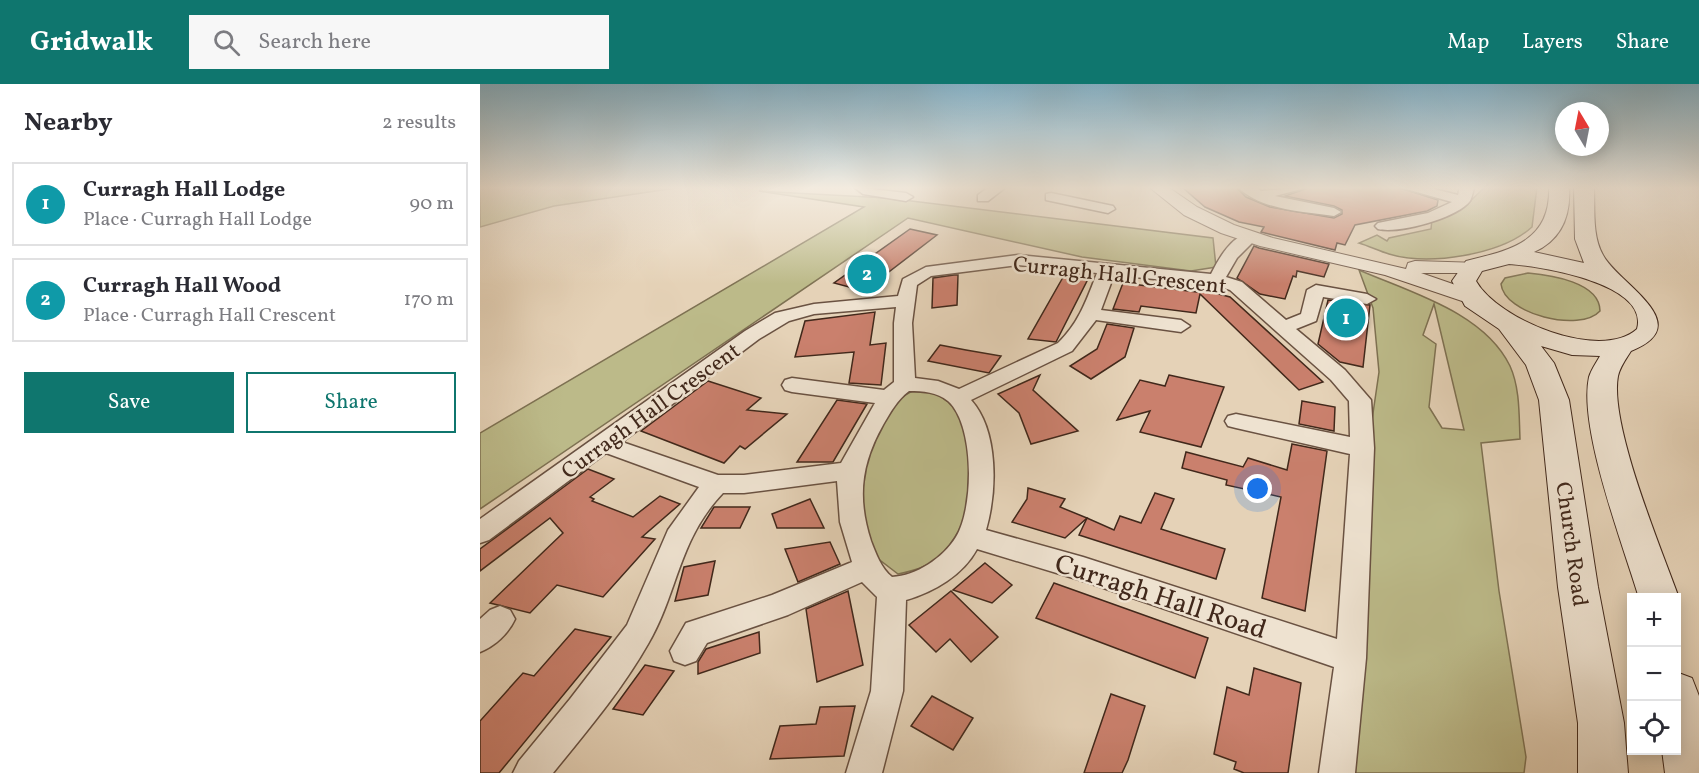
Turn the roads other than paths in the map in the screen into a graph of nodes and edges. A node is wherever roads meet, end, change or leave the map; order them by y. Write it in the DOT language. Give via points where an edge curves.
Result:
graph roads {
  1 [pos="1204,219"];
  2 [pos="1414,219"];
  3 [pos="1557,219"];
  4 [pos="1586,219"];
  5 [pos="1383,226"];
  6 [pos="1250,237"];
  7 [pos="936,254"];
  8 [pos="1484,263"];
  9 [pos="1371,264"];
  10 [pos="969,266"];
  11 [pos="1107,270"];
  12 [pos="1217,280"];
  13 [pos="1615,283"];
  14 [pos="1468,297"];
  15 [pos="1367,299"];
  16 [pos="905,301"];
  17 [pos="1090,314"];
  18 [pos="1181,326"];
  19 [pos="1284,327"];
  20 [pos="1511,328"];
  21 [pos="1618,347"];
  22 [pos="792,385"];
  23 [pos="897,391"];
  24 [pos="957,398"];
  25 [pos="1236,421"];
  26 [pos="604,444"];
  27 [pos="1362,448"];
  28 [pos="851,471"];
  29 [pos="717,484"];
  30 [pos="480,533"];
  31 [pos="970,536"];
  32 [pos="868,567"];
  33 [pos="892,589"];
  34 [pos="1658,593"];
  35 [pos="685,651"];
  36 [pos="1351,658"];
  37 [pos="1678,701"];
  38 [pos="531,773"];
  39 [pos="864,773"];
  40 [pos="1337,773"];
  41 [pos="1603,773"];
  42 [pos="1690,773"];
  1 -- 6 [label="street"];
  2 -- 5 [label="street"];
  3 -- 8 [label="main road" via="1546,238"];
  4 -- 13 [label="main road" via="1588,254"];
  6 -- 9 [label="street"];
  6 -- 12 [label="street"];
  7 -- 10 [label="street" via="963,260"];
  8 -- 9 [label="street" via="1436,269"];
  8 -- 13 [label="main road" via="1524,258 1554,261"];
  8 -- 14 [label="main road" via="1464,277"];
  9 -- 14 [label="street" via="1440,283"];
  10 -- 11 [label="street, Curragh Hall Crescent" via="1035,260"];
  10 -- 16 [label="street, Curragh Hall Crescent" via="916,276 909,283"];
  11 -- 12 [label="street, Curragh Hall Crescent"];
  11 -- 17 [label="street"];
  12 -- 19 [label="street, Curragh Hall Crescent" via="1236,286"];
  13 -- 21 [label="main road" via="1644,305 1653,323 1647,336"];
  14 -- 20 [label="main road"];
  15 -- 19 [label="street" via="1316,290 1310,317"];
  16 -- 23 [label="street"];
  16 -- 26 [label="street, Curragh Hall Crescent" via="814,309 782,316"];
  17 -- 18 [label="street"];
  17 -- 24 [label="street" via="1084,328 1065,347"];
  19 -- 27 [label="street, Curragh Hall Crescent" via="1351,387 1360,400"];
  20 -- 21 [label="main road" via="1555,343"];
  20 -- 41 [label="main road, Church Road" via="1540,363 1554,400 1578,586 1601,723"];
  21 -- 34 [label="main road" via="1603,377 1602,406"];
  22 -- 23 [label="street"];
  23 -- 24 [label="street" via="933,386"];
  23 -- 28 [label="street" via="870,429"];
  24 -- 31 [label="street" via="971,418 981,474"];
  25 -- 27 [label="street"];
  26 -- 29 [label="street"];
  26 -- 30 [label="street, Curragh Hall Crescent"];
  27 -- 36 [label="street, Curragh Hall Crescent"];
  28 -- 29 [label="street"];
  28 -- 32 [label="street" via="850,501 858,543"];
  29 -- 38 [label="street" via="677,537 638,634"];
  31 -- 33 [label="street" via="937,574"];
  31 -- 36 [label="street, Curragh Hall Road"];
  32 -- 33 [label="street" via="882,586"];
  32 -- 35 [label="street" via="778,606 697,633"];
  33 -- 39 [label="street" via="887,692"];
  36 -- 40 [label="street, Curragh Hall Crescent"];
  37 -- 42 [label="main road"];
}
